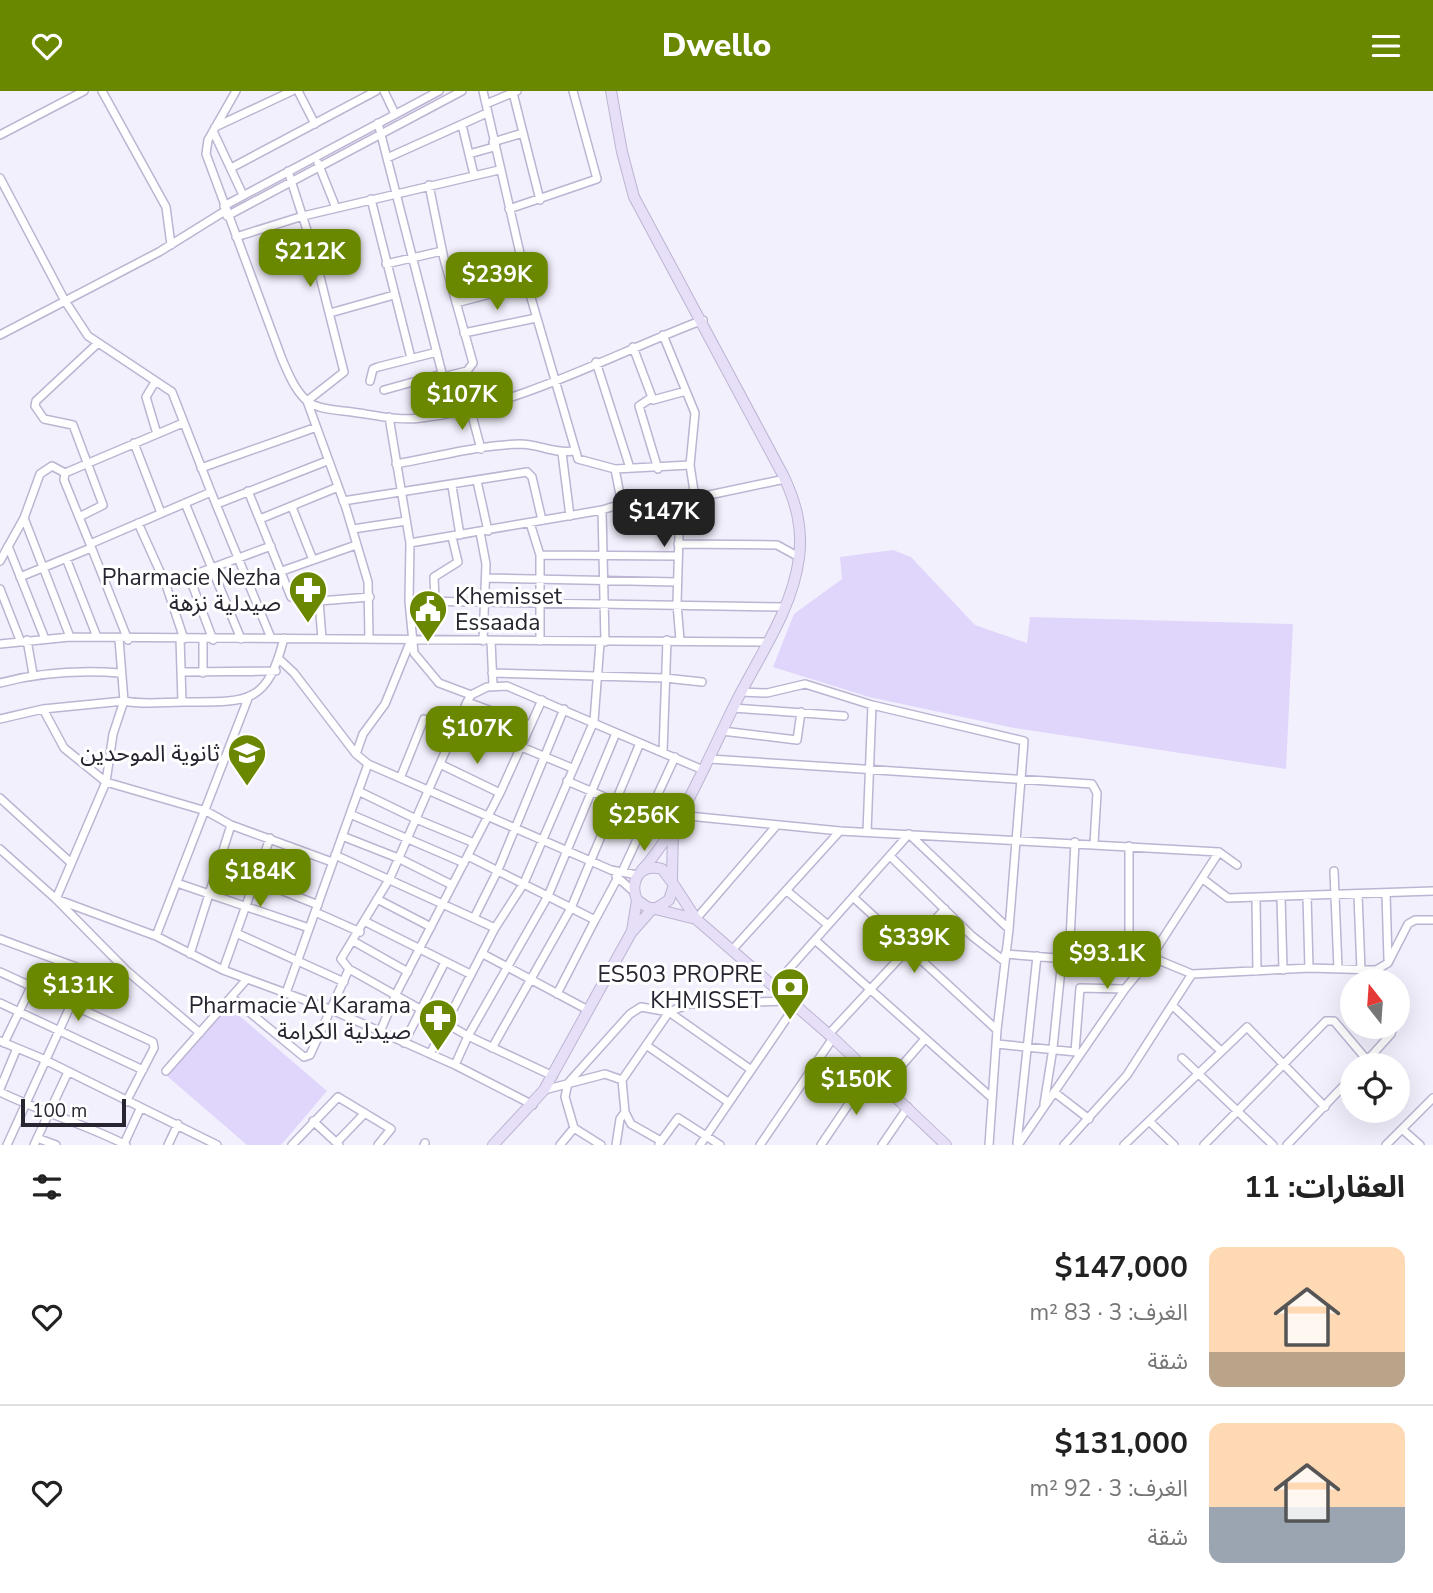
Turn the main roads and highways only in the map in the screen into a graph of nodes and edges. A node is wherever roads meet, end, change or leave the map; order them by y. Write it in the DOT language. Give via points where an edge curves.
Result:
graph roads {
  1 [pos="611,91"];
  2 [pos="675,819"];
  3 [pos="639,873"];
  4 [pos="673,882"];
  5 [pos="635,895"];
  6 [pos="656,908"];
  7 [pos="696,919"];
  8 [pos="631,933"];
  9 [pos="493,1145"];
  10 [pos="946,1145"];
  1 -- 2 [label="main road" via="634,197 785,479 796,507 800,537 785,607"];
  2 -- 3 [label="main road" via="656,855"];
  2 -- 4 [label="main road"];
  3 -- 4 [label="main road" via="655,867 668,873"];
  3 -- 5 [label="main road"];
  4 -- 6 [label="main road" via="669,900"];
  4 -- 7 [label="main road"];
  5 -- 6 [label="main road"];
  5 -- 8 [label="main road"];
  6 -- 7 [label="main road"];
  6 -- 8 [label="main road"];
  7 -- 10 [label="main road"];
  8 -- 9 [label="main road" via="544,1090"];
}
